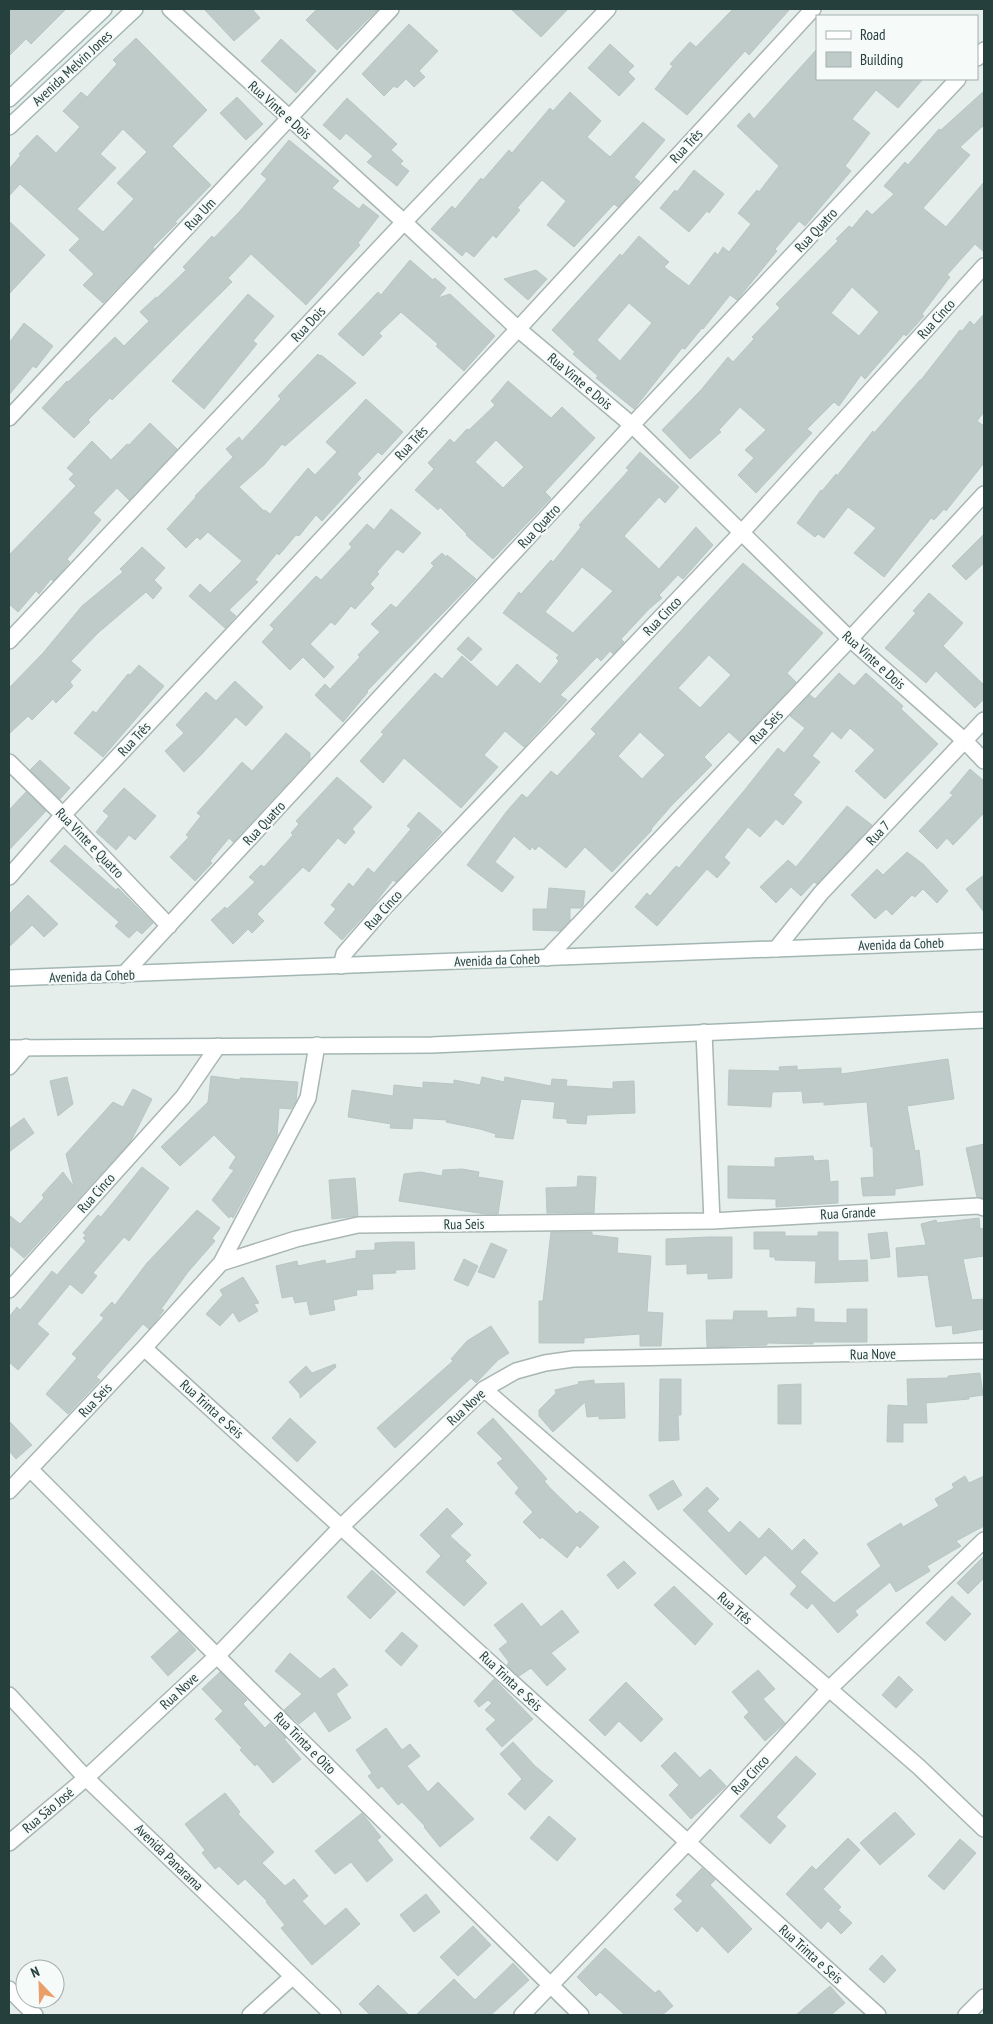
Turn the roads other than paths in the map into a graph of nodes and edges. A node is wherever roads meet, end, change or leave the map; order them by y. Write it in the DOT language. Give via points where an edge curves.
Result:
graph roads {
  1 [pos="104,9"];
  2 [pos="135,9"];
  3 [pos="170,9"];
  4 [pos="391,9"];
  5 [pos="608,9"];
  6 [pos="813,9"];
  7 [pos="957,80"];
  8 [pos="9,99"];
  9 [pos="290,119"];
  10 [pos="9,127"];
  11 [pos="404,222"];
  12 [pos="984,266"];
  13 [pos="518,329"];
  14 [pos="9,418"];
  15 [pos="632,425"];
  16 [pos="984,494"];
  17 [pos="742,532"];
  18 [pos="850,639"];
  19 [pos="9,641"];
  20 [pos="984,720"];
  21 [pos="964,741"];
  22 [pos="984,761"];
  23 [pos="9,762"];
  24 [pos="63,815"];
  25 [pos="9,876"];
  26 [pos="169,926"];
  27 [pos="984,941"];
  28 [pos="776,949"];
  29 [pos="547,958"];
  30 [pos="340,966"];
  31 [pos="123,975"];
  32 [pos="9,978"];
  33 [pos="984,1020"];
  34 [pos="704,1032"];
  35 [pos="317,1045"];
  36 [pos="218,1046"];
  37 [pos="26,1047"];
  38 [pos="9,1048"];
  39 [pos="9,1067"];
  40 [pos="984,1208"];
  41 [pos="712,1221"];
  42 [pos="221,1263"];
  43 [pos="9,1290"];
  44 [pos="144,1348"];
  45 [pos="984,1352"];
  46 [pos="484,1389"];
  47 [pos="30,1469"];
  48 [pos="10,1487"];
  49 [pos="342,1526"];
  50 [pos="984,1540"];
  51 [pos="217,1656"];
  52 [pos="829,1689"];
  53 [pos="9,1695"];
  54 [pos="86,1778"];
  55 [pos="984,1829"];
  56 [pos="9,1843"];
  57 [pos="687,1843"];
  58 [pos="292,1977"];
  59 [pos="551,1985"];
  60 [pos="9,1989"];
  61 [pos="984,1997"];
  62 [pos="25,2012"];
  63 [pos="250,2015"];
  64 [pos="333,2015"];
  65 [pos="522,2015"];
  66 [pos="582,2015"];
  67 [pos="878,2015"];
  68 [pos="966,2015"];
  1 -- 8 [label="street, Avenida Melvin Jones"];
  2 -- 10 [label="street, Avenida Melvin Jones"];
  3 -- 9 [label="street, Rua Vinte e Dois"];
  4 -- 9 [label="street, Rua Um"];
  5 -- 11 [label="street, Rua Dois"];
  6 -- 13 [label="street, Rua Três"];
  7 -- 15 [label="street, Rua Quatro"];
  9 -- 11 [label="street, Rua Vinte e Dois"];
  9 -- 14 [label="street, Rua Um"];
  11 -- 13 [label="street, Rua Vinte e Dois"];
  11 -- 19 [label="street, Rua Dois"];
  12 -- 17 [label="street, Rua Cinco"];
  13 -- 15 [label="street, Rua Vinte e Dois"];
  13 -- 24 [label="street, Rua Três"];
  15 -- 17 [label="street, Rua Vinte e Dois"];
  15 -- 26 [label="street, Rua Quatro"];
  16 -- 18 [label="street, Rua Seis"];
  17 -- 18 [label="street, Rua Vinte e Dois"];
  17 -- 30 [label="street, Rua Cinco" via="384,909 344,954"];
  18 -- 21 [label="street, Rua Vinte e Dois"];
  18 -- 29 [label="street, Rua Seis"];
  20 -- 21 [label="street, Rua 7"];
  21 -- 22 [label="street, Rua Vinte e Dois"];
  21 -- 28 [label="street, Rua 7" via="821,892"];
  23 -- 24 [label="street, Rua Vinte e Quatro"];
  24 -- 25 [label="street, Rua Três"];
  24 -- 26 [label="street, Rua Vinte e Quatro"];
  26 -- 31 [label="street, Rua Quatro"];
  27 -- 28 [label="street, Avenida da Coheb"];
  28 -- 29 [label="street, Avenida da Coheb"];
  29 -- 30 [label="street, Avenida da Coheb"];
  30 -- 31 [label="street, Avenida da Coheb"];
  31 -- 32 [label="street, Avenida da Coheb"];
  33 -- 34 [label="street"];
  34 -- 35 [label="street" via="432,1045"];
  34 -- 41 [label="street"];
  35 -- 36 [label="street"];
  35 -- 42 [label="street, Rua Seis" via="308,1098"];
  36 -- 37 [label="street"];
  36 -- 43 [label="street, Rua Cinco" via="183,1097"];
  37 -- 38 [label="street"];
  37 -- 39 [label="street"];
  40 -- 41 [label="street, Rua Grande"];
  41 -- 42 [label="street, Rua Seis" via="358,1225 296,1239"];
  42 -- 44 [label="street, Rua Seis"];
  44 -- 47 [label="street, Rua Seis"];
  44 -- 49 [label="street, Rua Trinta e Seis"];
  45 -- 46 [label="street, Rua Nove" via="573,1359 516,1371"];
  46 -- 49 [label="street, Rua Nove"];
  46 -- 52 [label="street, Rua Três"];
  47 -- 48 [label="street, Rua Seis"];
  47 -- 51 [label="street, Rua Trinta e Oito"];
  49 -- 51 [label="street, Rua Nove"];
  49 -- 57 [label="street, Rua Trinta e Seis"];
  50 -- 52 [label="street, Rua Cinco"];
  51 -- 54 [label="street, Rua Nove"];
  51 -- 59 [label="street, Rua Trinta e Oito"];
  52 -- 55 [label="street, Rua Três"];
  52 -- 57 [label="street, Rua Cinco"];
  53 -- 54 [label="street, Avenida Panarama"];
  54 -- 56 [label="street, Rua São José"];
  54 -- 58 [label="street, Avenida Panarama"];
  57 -- 59 [label="street, Rua Cinco"];
  57 -- 67 [label="street, Rua Trinta e Seis"];
  58 -- 63 [label="street"];
  58 -- 64 [label="street, Avenida Panarama"];
  59 -- 65 [label="street, Rua Cinco"];
  59 -- 66 [label="street, Rua Trinta e Oito"];
  60 -- 62 [label="street"];
  61 -- 68 [label="street"];
}
